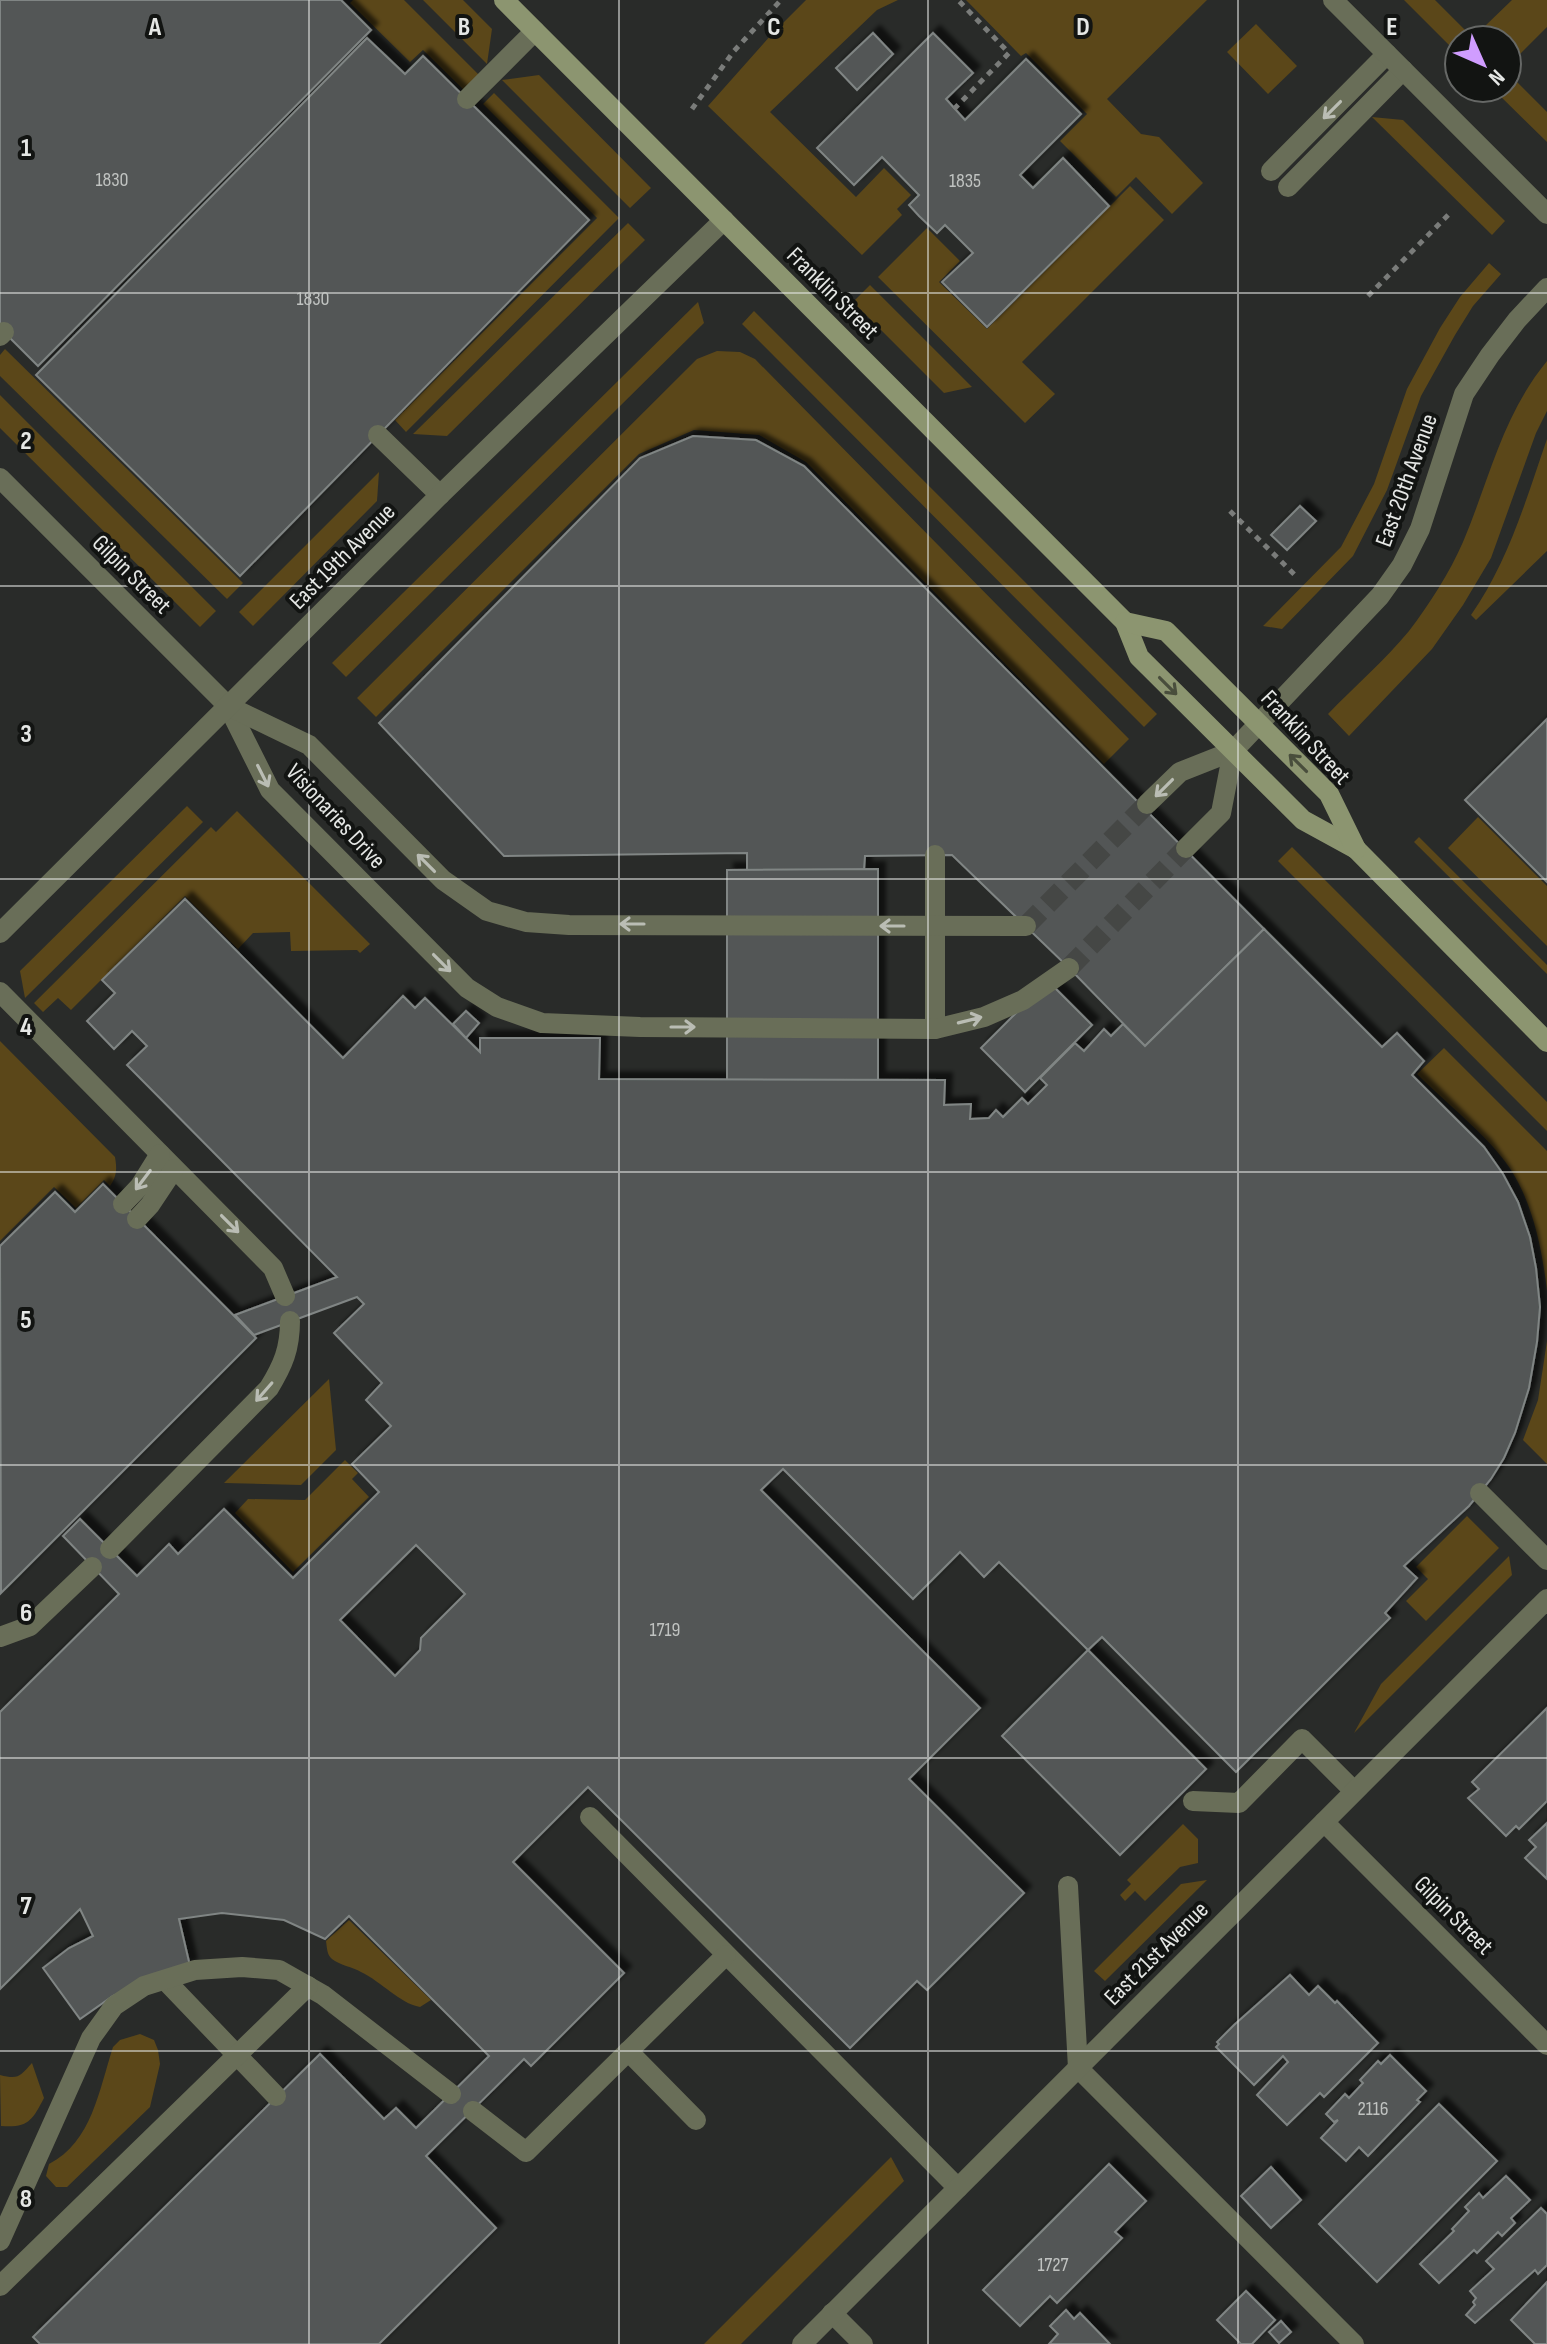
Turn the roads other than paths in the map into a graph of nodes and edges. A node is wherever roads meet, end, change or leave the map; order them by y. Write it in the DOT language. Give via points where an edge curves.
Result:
graph roads {
  1 [pos="504,0"];
  2 [pos="1333,0"];
  3 [pos="535,31"];
  4 [pos="1387,54"];
  5 [pos="1403,70"];
  6 [pos="467,99"];
  7 [pos="1271,171"];
  8 [pos="1288,187"];
  9 [pos="1547,214"];
  10 [pos="724,220"];
  11 [pos="1547,288"];
  12 [pos="378,435"];
  13 [pos="0,478"];
  14 [pos="440,495"];
  15 [pos="1125,622"];
  16 [pos="228,706"];
  17 [pos="1259,724"];
  18 [pos="1233,751"];
  19 [pos="1147,804"];
  20 [pos="1186,848"];
  21 [pos="1356,849"];
  22 [pos="935,855"];
  23 [pos="935,926"];
  24 [pos="1026,926"];
  25 [pos="0,933"];
  26 [pos="1069,968"];
  27 [pos="0,992"];
  28 [pos="935,1029"];
  29 [pos="1547,1042"];
  30 [pos="167,1162"];
  31 [pos="130,1212"];
  32 [pos="285,1296"];
  33 [pos="290,1321"];
  34 [pos="1480,1493"];
  35 [pos="110,1549"];
  36 [pos="1547,1560"];
  37 [pos="92,1567"];
  38 [pos="1547,1599"];
  39 [pos="0,1637"];
  40 [pos="1354,1791"];
  41 [pos="1193,1801"];
  42 [pos="590,1817"];
  43 [pos="1324,1822"];
  44 [pos="1068,1886"];
  45 [pos="726,1955"];
  46 [pos="165,1980"];
  47 [pos="308,1986"];
  48 [pos="1547,2045"];
  49 [pos="628,2051"];
  50 [pos="237,2055"];
  51 [pos="1078,2068"];
  52 [pos="451,2094"];
  53 [pos="276,2096"];
  54 [pos="473,2111"];
  55 [pos="696,2120"];
  56 [pos="958,2188"];
  57 [pos="0,2241"];
  58 [pos="0,2286"];
  59 [pos="832,2313"];
  60 [pos="802,2344"];
  61 [pos="863,2344"];
  62 [pos="1354,2344"];
  1 -- 3 [label="street, Franklin Street"];
  2 -- 4 [label="street"];
  3 -- 6 [label="street"];
  3 -- 10 [label="street, Franklin Street"];
  4 -- 5 [label="street"];
  4 -- 7 [label="street, one-way"];
  5 -- 8 [label="street"];
  5 -- 9 [label="street"];
  10 -- 14 [label="street, East 19th Avenue"];
  10 -- 15 [label="street, Franklin Street"];
  11 -- 17 [label="street, East 20th Avenue" via="1464,394 1420,529 1402,565 1380,596"];
  12 -- 14 [label="street"];
  13 -- 16 [label="street, Gilpin Street"];
  14 -- 16 [label="street, East 19th Avenue"];
  15 -- 17 [label="street, Franklin Street" via="1166,631"];
  15 -- 18 [label="street, Franklin Street, one-way" via="1139,657"];
  23 -- 16 [label="street, Visionaries Drive, one-way" via="551,924 487,911 443,880 309,745"];
  16 -- 25 [label="street, East 19th Avenue"];
  16 -- 28 [label="street, Visionaries Drive, one-way" via="270,790 467,988 497,1007 542,1023"];
  17 -- 18 [label="street, East 20th Avenue"];
  21 -- 17 [label="street, Franklin Street, one-way" via="1329,794"];
  18 -- 19 [label="street, one-way" via="1180,772"];
  18 -- 20 [label="street" via="1221,813"];
  18 -- 21 [label="street, Franklin Street" via="1303,820"];
  21 -- 29 [label="street, Franklin Street"];
  22 -- 23 [label="street"];
  23 -- 24 [label="street, Visionaries Drive"];
  23 -- 28 [label="street"];
  28 -- 26 [label="street, Visionaries Drive, one-way" via="1023,1000"];
  27 -- 30 [label="street"];
  30 -- 31 [label="street" via="150,1205"];
  30 -- 32 [label="street, one-way" via="273,1268"];
  33 -- 35 [label="street, one-way" via="284,1364 269,1388"];
  34 -- 36 [label="street"];
  37 -- 39 [label="street" via="30,1626"];
  38 -- 40 [label="street, East 21st Avenue"];
  40 -- 41 [label="street" via="1302,1739 1239,1803"];
  40 -- 43 [label="street, East 21st Avenue"];
  42 -- 45 [label="street"];
  43 -- 48 [label="street, Gilpin Street"];
  43 -- 51 [label="street, East 21st Avenue"];
  44 -- 51 [label="street"];
  45 -- 49 [label="street"];
  45 -- 56 [label="street"];
  46 -- 47 [label="street" via="195,1970 242,1967 279,1970"];
  46 -- 50 [label="street"];
  46 -- 57 [label="street" via="144,1986 114,2006 91,2038"];
  47 -- 50 [label="street"];
  47 -- 52 [label="street"];
  49 -- 54 [label="street" via="526,2152"];
  49 -- 55 [label="street"];
  50 -- 53 [label="street"];
  50 -- 58 [label="street"];
  51 -- 56 [label="street, East 21st Avenue"];
  51 -- 62 [label="street"];
  56 -- 59 [label="street, East 21st Avenue"];
  59 -- 60 [label="street, East 21st Avenue"];
  59 -- 61 [label="street"];
}
